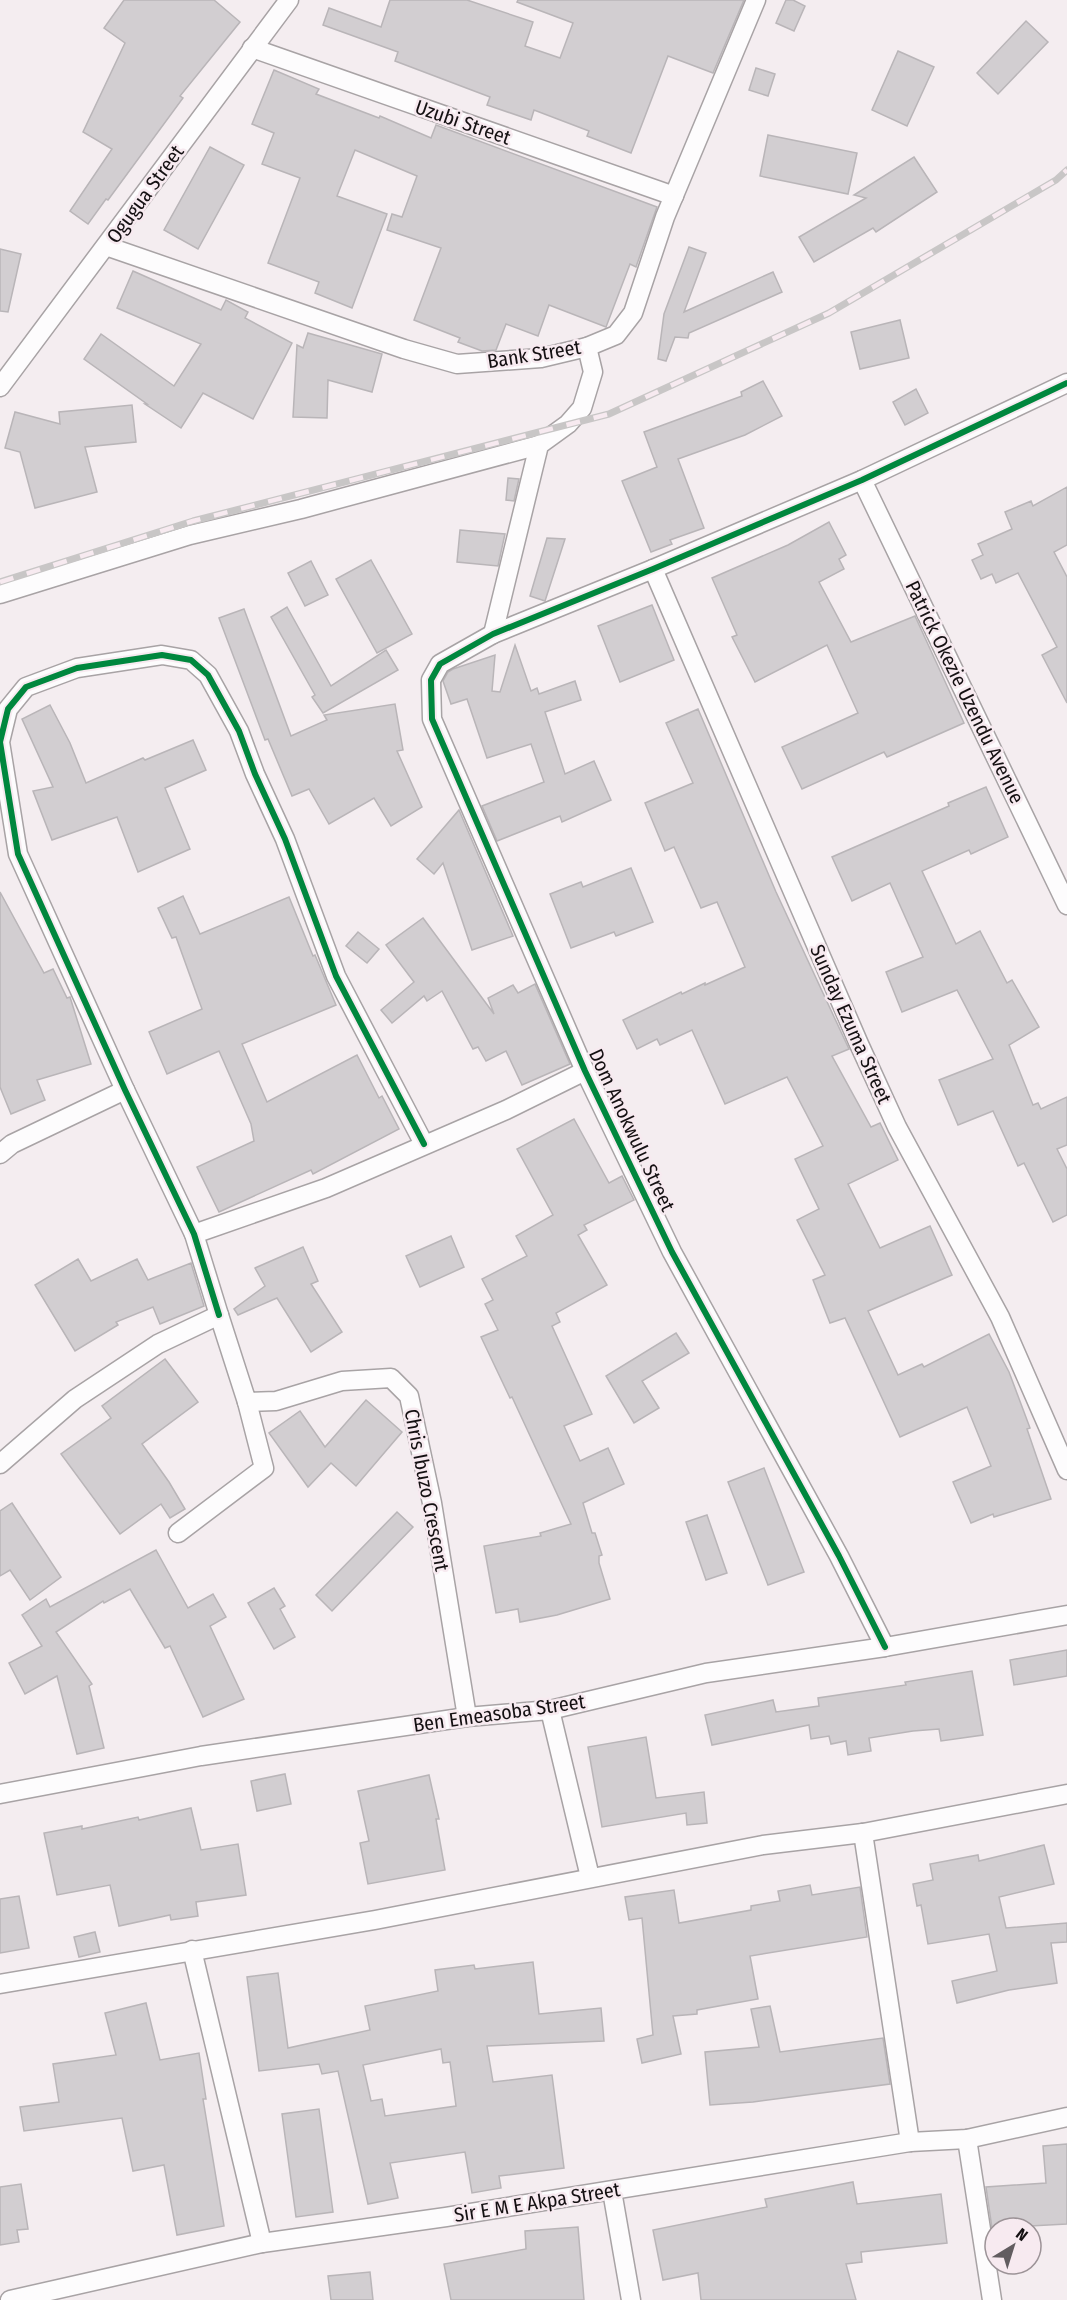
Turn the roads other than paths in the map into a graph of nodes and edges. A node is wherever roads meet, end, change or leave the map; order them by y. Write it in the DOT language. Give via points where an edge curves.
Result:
graph roads {
  1 [pos="289,0"];
  2 [pos="756,0"];
  3 [pos="252,48"];
  4 [pos="674,196"];
  5 [pos="106,246"];
  6 [pos="587,347"];
  7 [pos="1067,383"];
  8 [pos="0,387"];
  9 [pos="538,445"];
  10 [pos="862,480"];
  11 [pos="653,569"];
  12 [pos="0,594"];
  13 [pos="493,634"];
  14 [pos="1067,904"];
  15 [pos="585,1071"];
  16 [pos="125,1090"];
  17 [pos="424,1144"];
  18 [pos="0,1154"];
  19 [pos="194,1234"];
  20 [pos="219,1315"];
  21 [pos="247,1402"];
  22 [pos="0,1464"];
  23 [pos="1067,1470"];
  24 [pos="178,1533"];
  25 [pos="1067,1615"];
  26 [pos="885,1647"];
  27 [pos="550,1710"];
  28 [pos="466,1717"];
  29 [pos="0,1794"];
  30 [pos="1067,1794"];
  31 [pos="864,1833"];
  32 [pos="590,1877"];
  33 [pos="192,1950"];
  34 [pos="0,1984"];
  35 [pos="1067,2117"];
  36 [pos="967,2139"];
  37 [pos="910,2142"];
  38 [pos="612,2191"];
  39 [pos="262,2243"];
  40 [pos="10,2300"];
  41 [pos="631,2300"];
  42 [pos="992,2300"];
  1 -- 3 [label="street, Ogugua Street"];
  2 -- 4 [label="street, Bank Street"];
  3 -- 4 [label="street, Uzubi Street"];
  3 -- 5 [label="street, Ogugua Street"];
  4 -- 6 [label="street, Bank Street" via="633,313 616,335"];
  5 -- 6 [label="street, Bank Street" via="457,364 541,357"];
  5 -- 8 [label="street, Ogugua Street"];
  6 -- 9 [label="street" via="593,372 582,408 568,424"];
  7 -- 10 [label="street, Dom Anokwulu Street"];
  9 -- 12 [label="street" via="190,535"];
  9 -- 13 [label="street"];
  10 -- 11 [label="street, Dom Anokwulu Street"];
  10 -- 14 [label="street, Patrick Okezie Uzendu Avenue"];
  11 -- 13 [label="street, Dom Anokwulu Street"];
  11 -- 23 [label="street, Sunday Ezuma Street" via="897,1127 1000,1317"];
  13 -- 15 [label="street, Dom Anokwulu Street" via="440,664 431,680 432,719"];
  15 -- 17 [label="street"];
  15 -- 26 [label="street, Dom Anokwulu Street" via="672,1252"];
  16 -- 17 [label="street" via="18,854 0,742 8,709 26,687 77,668 162,655 191,660 208,675 239,731 285,839 336,976"];
  16 -- 18 [label="street" via="12,1144"];
  16 -- 19 [label="street"];
  17 -- 19 [label="street" via="326,1188"];
  19 -- 20 [label="street"];
  20 -- 21 [label="street"];
  20 -- 22 [label="street" via="158,1344 75,1399"];
  21 -- 24 [label="street" via="264,1468"];
  21 -- 28 [label="street, Chris Ibuzo Crescent" via="276,1401 342,1381 391,1378 409,1396 432,1503"];
  25 -- 26 [label="street, Ben Emeasoba Street"];
  26 -- 27 [label="street, Ben Emeasoba Street" via="706,1673"];
  27 -- 28 [label="street, Ben Emeasoba Street"];
  27 -- 32 [label="street"];
  28 -- 29 [label="street, Ben Emeasoba Street" via="201,1756"];
  30 -- 31 [label="street"];
  31 -- 32 [label="street" via="763,1845"];
  31 -- 37 [label="street"];
  32 -- 33 [label="street" via="375,1920"];
  33 -- 34 [label="street"];
  33 -- 39 [label="street"];
  35 -- 36 [label="street, Sir E M E Akpa Street"];
  36 -- 37 [label="street, Sir E M E Akpa Street"];
  36 -- 42 [label="street"];
  37 -- 38 [label="street, Sir E M E Akpa Street"];
  38 -- 39 [label="street, Sir E M E Akpa Street"];
  38 -- 41 [label="street"];
  39 -- 40 [label="street, Sir E M E Akpa Street"];
}
